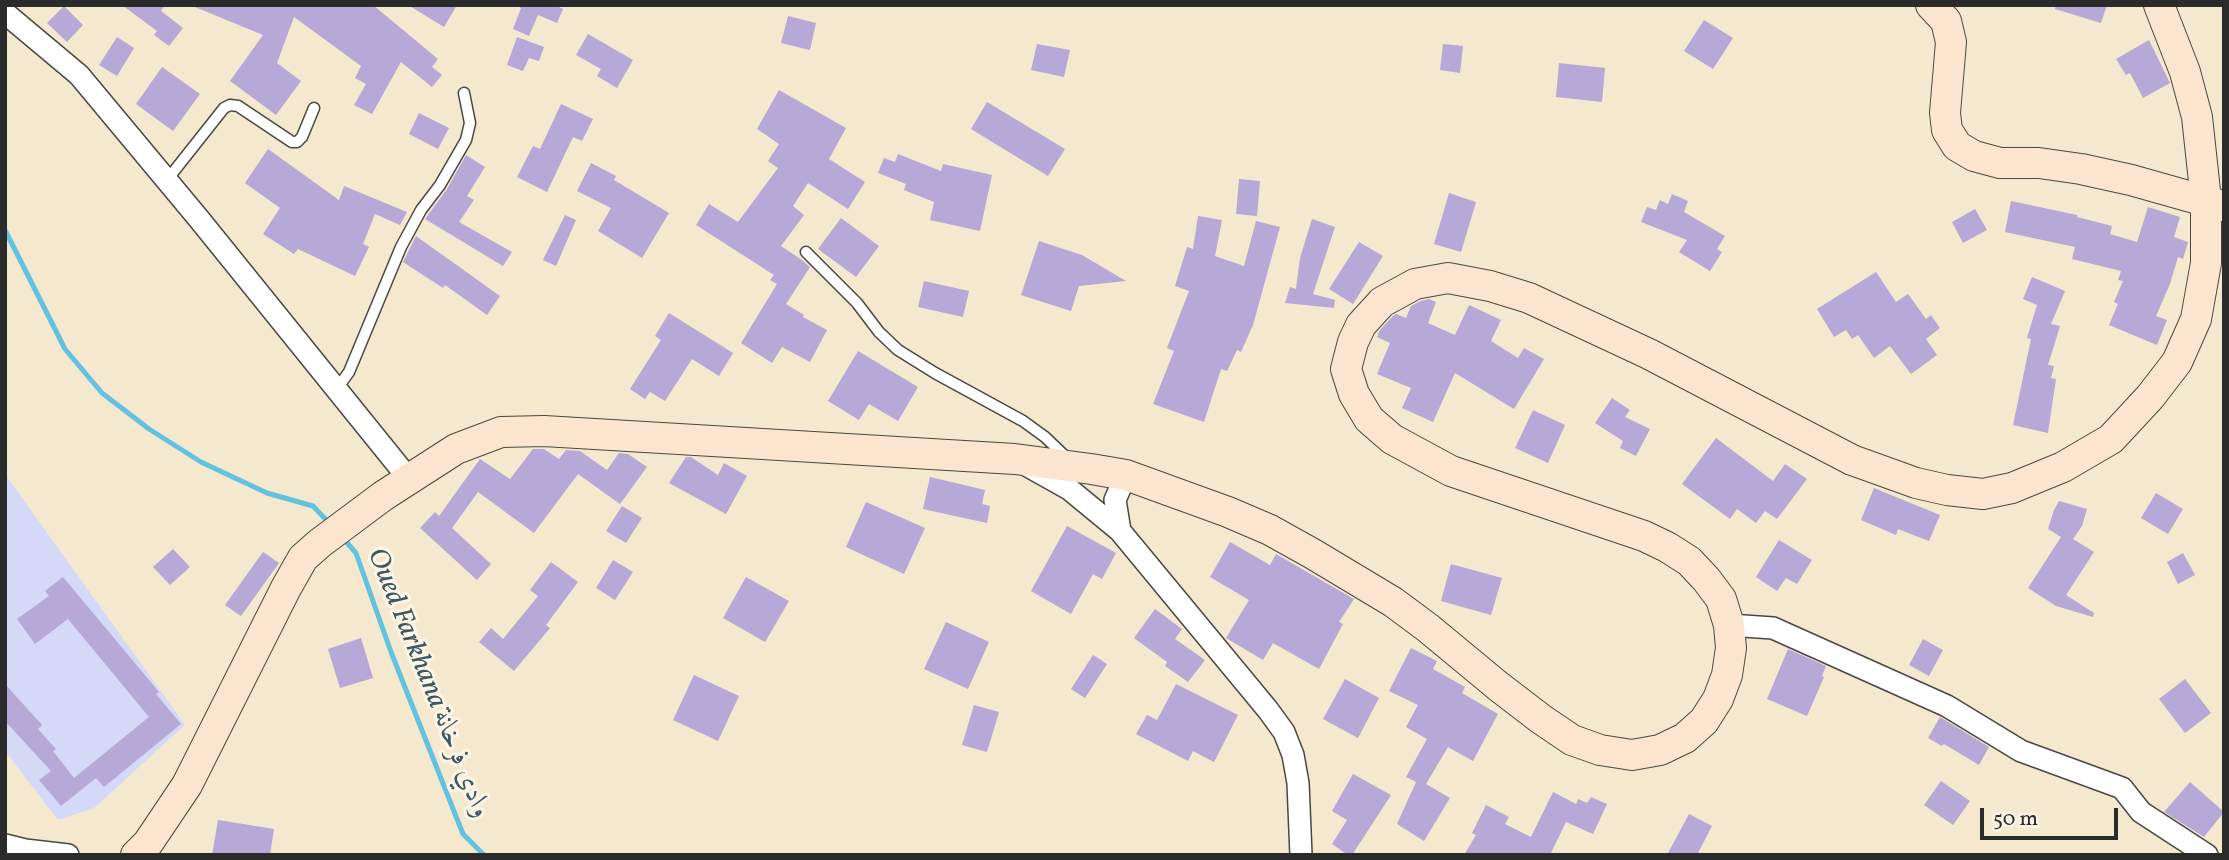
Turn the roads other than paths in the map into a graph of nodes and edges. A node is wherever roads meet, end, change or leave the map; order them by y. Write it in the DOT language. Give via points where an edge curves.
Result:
graph roads {
  1 [pos="1931,5"];
  2 [pos="2159,5"];
  3 [pos="5,13"];
  4 [pos="464,93"];
  5 [pos="314,108"];
  6 [pos="167,180"];
  7 [pos="2215,203"];
  8 [pos="806,252"];
  9 [pos="336,390"];
  10 [pos="1015,459"];
  11 [pos="1077,467"];
  12 [pos="1126,475"];
  13 [pos="409,479"];
  14 [pos="1120,531"];
  15 [pos="1729,625"];
  16 [pos="5,845"];
  17 [pos="68,855"];
  18 [pos="136,855"];
  19 [pos="1301,855"];
  20 [pos="2207,855"];
  1 -- 7 [label="street" via="1946,21 1951,43 1945,113 1947,130 1957,146 2000,163 2081,169"];
  2 -- 7 [label="street" via="2185,72"];
  3 -- 6 [label="street" via="79,75"];
  4 -- 9 [label="lane" via="470,123 466,139 401,247 349,372"];
  5 -- 6 [label="lane" via="302,137 292,142 230,105"];
  6 -- 9 [label="street"];
  7 -- 15 [label="street" via="2196,319 2177,362 2150,397 2110,439 2063,467 2012,488 1983,494 1916,483 1852,460 1650,354 1529,298 1490,286 1448,278 1415,284 1382,302 1361,325 1346,369 1353,394 1369,419 1392,439 1451,471 1667,547 1706,579 1721,599"];
  8 -- 11 [label="lane" via="898,350 1023,421"];
  9 -- 13 [label="street"];
  10 -- 11 [label="street"];
  10 -- 13 [label="street" via="501,432 456,449"];
  10 -- 14 [label="street" via="1069,489"];
  11 -- 12 [label="street"];
  12 -- 14 [label="street" via="1115,500"];
  12 -- 15 [label="street" via="1228,512 1314,554 1428,628 1541,719 1572,740 1600,750 1632,755 1660,750 1685,738 1704,721 1727,675"];
  13 -- 18 [label="street" via="303,558 187,785"];
  14 -- 19 [label="street" via="1284,732 1298,783"];
  15 -- 20 [label="street" via="1773,628 1947,706 2021,751 2122,788 2141,812"];
  16 -- 17 [label="street"];
}
